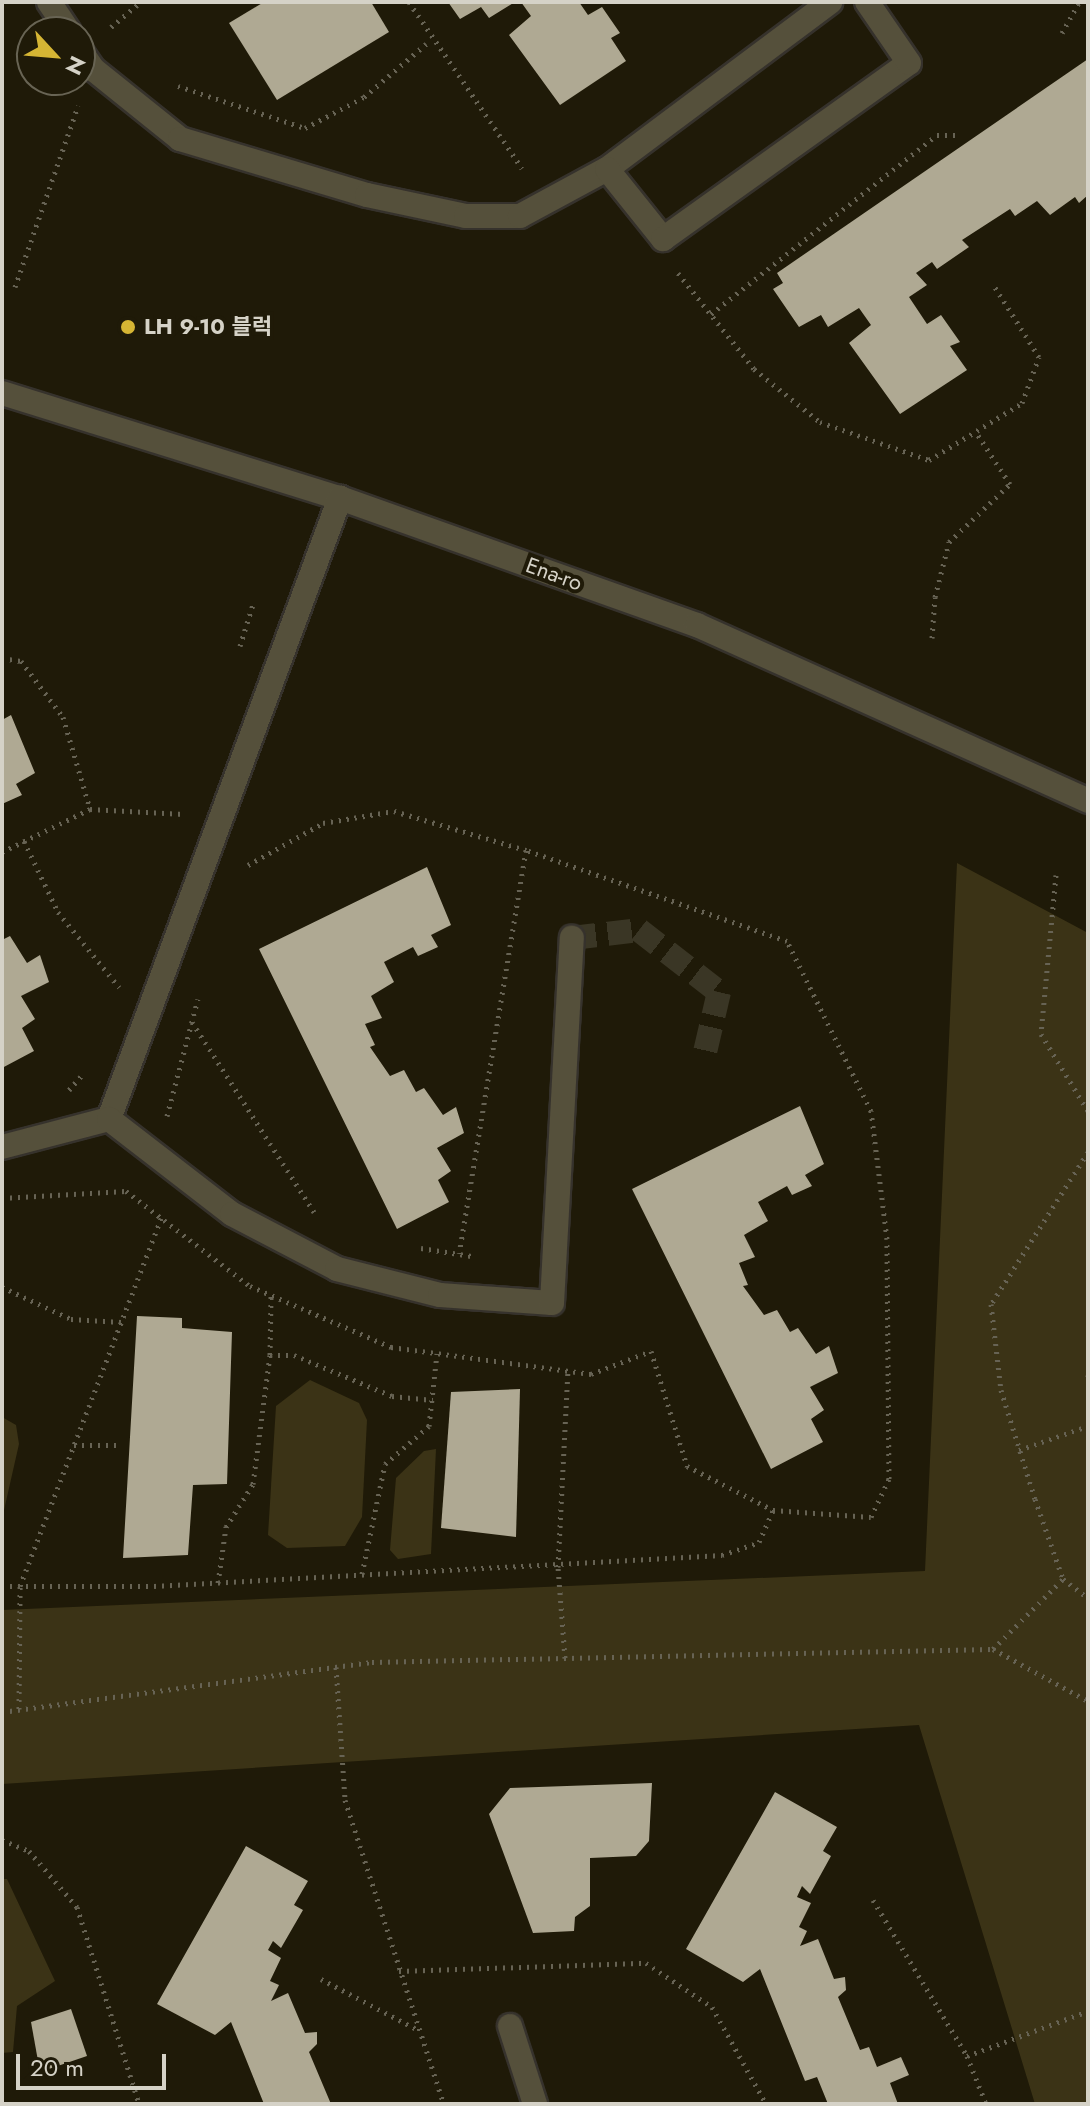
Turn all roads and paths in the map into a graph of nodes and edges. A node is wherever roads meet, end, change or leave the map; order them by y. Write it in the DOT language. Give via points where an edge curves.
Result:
graph roads {
  1 [pos="141,2"];
  2 [pos="409,2"];
  3 [pos="830,2"];
  4 [pos="867,2"];
  5 [pos="1079,2"];
  6 [pos="101,15"];
  7 [pos="109,28"];
  8 [pos="1062,33"];
  9 [pos="116,41"];
  10 [pos="426,44"];
  11 [pos="96,46"];
  12 [pos="96,68"];
  13 [pos="169,82"];
  14 [pos="74,96"];
  15 [pos="959,135"];
  16 [pos="522,168"];
  17 [pos="607,169"];
  18 [pos="672,265"];
  19 [pos="993,284"];
  20 [pos="15,287"];
  21 [pos="711,314"];
  22 [pos="2,393"];
  23 [pos="976,432"];
  24 [pos="340,498"];
  25 [pos="932,638"];
  26 [pos="2,658"];
  27 [pos="1088,801"];
  28 [pos="90,809"];
  29 [pos="189,814"];
  30 [pos="24,841"];
  31 [pos="526,850"];
  32 [pos="2,852"];
  33 [pos="1056,875"];
  34 [pos="244,876"];
  35 [pos="572,938"];
  36 [pos="202,988"];
  37 [pos="126,996"];
  38 [pos="192,1022"];
  39 [pos="1088,1111"];
  40 [pos="109,1119"];
  41 [pos="166,1122"];
  42 [pos="2,1147"];
  43 [pos="1088,1152"];
  44 [pos="2,1198"];
  45 [pos="161,1218"];
  46 [pos="320,1221"];
  47 [pos="415,1247"];
  48 [pos="459,1253"];
  49 [pos="485,1259"];
  50 [pos="2,1287"];
  51 [pos="271,1295"];
  52 [pos="121,1322"];
  53 [pos="437,1353"];
  54 [pos="270,1355"];
  55 [pos="568,1371"];
  56 [pos="433,1400"];
  57 [pos="1088,1426"];
  58 [pos="74,1445"];
  59 [pos="116,1445"];
  60 [pos="1019,1450"];
  61 [pos="773,1510"];
  62 [pos="558,1567"];
  63 [pos="362,1574"];
  64 [pos="1063,1579"];
  65 [pos="218,1583"];
  66 [pos="2,1586"];
  67 [pos="20,1586"];
  68 [pos="1088,1598"];
  69 [pos="993,1649"];
  70 [pos="565,1658"];
  71 [pos="336,1667"];
  72 [pos="1088,1701"];
  73 [pos="19,1709"];
  74 [pos="2,1712"];
  75 [pos="2,1840"];
  76 [pos="873,1900"];
  77 [pos="399,1971"];
  78 [pos="321,1979"];
  79 [pos="1088,2011"];
  80 [pos="510,2026"];
  81 [pos="418,2030"];
  82 [pos="967,2056"];
  83 [pos="139,2104"];
  84 [pos="444,2104"];
  85 [pos="535,2104"];
  86 [pos="766,2104"];
  87 [pos="986,2104"];
  1 -- 7 [label="path"];
  2 -- 16 [label="path"];
  3 -- 17 [label="street"];
  4 -- 17 [label="street" via="909,63 663,239"];
  5 -- 8 [label="path"];
  6 -- 7 [label="path"];
  7 -- 9 [label="path"];
  7 -- 11 [label="path"];
  10 -- 13 [label="path" via="364,97 305,128"];
  12 -- 17 [label="street" via="180,139 367,195 466,216 520,216"];
  14 -- 20 [label="path"];
  15 -- 21 [label="path" via="937,135"];
  18 -- 21 [label="path"];
  19 -- 23 [label="path" via="1039,357 1022,403"];
  21 -- 23 [label="path" via="754,369 820,422 929,460"];
  22 -- 24 [label="street, Ena-ro"];
  23 -- 25 [label="path" via="1010,484 949,542 935,597"];
  24 -- 27 [label="street, Ena-ro" via="697,625"];
  24 -- 40 [label="street"];
  26 -- 28 [label="path" via="21,661 63,717"];
  28 -- 29 [label="path"];
  28 -- 30 [label="path"];
  30 -- 32 [label="path"];
  30 -- 37 [label="path" via="58,912"];
  31 -- 34 [label="path" via="394,811 323,823 249,862"];
  31 -- 48 [label="path"];
  31 -- 61 [label="path" via="787,941 871,1111 887,1239 889,1479 871,1517"];
  33 -- 39 [label="path" via="1041,1034"];
  35 -- 40 [label="street" via="552,1303 440,1295 337,1269 232,1214"];
  36 -- 38 [label="path"];
  38 -- 41 [label="path"];
  38 -- 46 [label="path"];
  40 -- 42 [label="street"];
  43 -- 60 [label="path" via="991,1304 1001,1390"];
  44 -- 45 [label="path" via="126,1191"];
  45 -- 51 [label="path" via="250,1286"];
  45 -- 52 [label="path"];
  47 -- 48 [label="path"];
  48 -- 49 [label="path"];
  50 -- 52 [label="path" via="71,1319"];
  51 -- 53 [label="path" via="391,1347"];
  51 -- 54 [label="path"];
  52 -- 58 [label="path"];
  53 -- 55 [label="path"];
  53 -- 56 [label="path"];
  54 -- 56 [label="path" via="294,1355 392,1396"];
  54 -- 65 [label="path" via="253,1484 226,1527"];
  55 -- 61 [label="path" via="591,1374 651,1351 687,1466"];
  55 -- 62 [label="path"];
  56 -- 63 [label="path" via="429,1426 385,1464"];
  57 -- 60 [label="path"];
  58 -- 59 [label="path"];
  58 -- 67 [label="path"];
  60 -- 64 [label="path"];
  61 -- 62 [label="path" via="759,1542 722,1555"];
  62 -- 63 [label="path"];
  62 -- 70 [label="path"];
  63 -- 65 [label="path"];
  64 -- 68 [label="path"];
  64 -- 69 [label="path"];
  65 -- 67 [label="path"];
  66 -- 67 [label="path"];
  67 -- 73 [label="path"];
  69 -- 70 [label="path"];
  69 -- 72 [label="path"];
  70 -- 71 [label="path"];
  71 -- 73 [label="path"];
  71 -- 77 [label="path" via="345,1800"];
  73 -- 74 [label="path"];
  75 -- 83 [label="path" via="29,1851 77,1907"];
  76 -- 82 [label="path"];
  77 -- 81 [label="path"];
  77 -- 86 [label="path" via="646,1963 712,2007"];
  78 -- 81 [label="path"];
  79 -- 82 [label="path"];
  80 -- 85 [label="street"];
  81 -- 84 [label="path"];
  82 -- 87 [label="path"];
}
